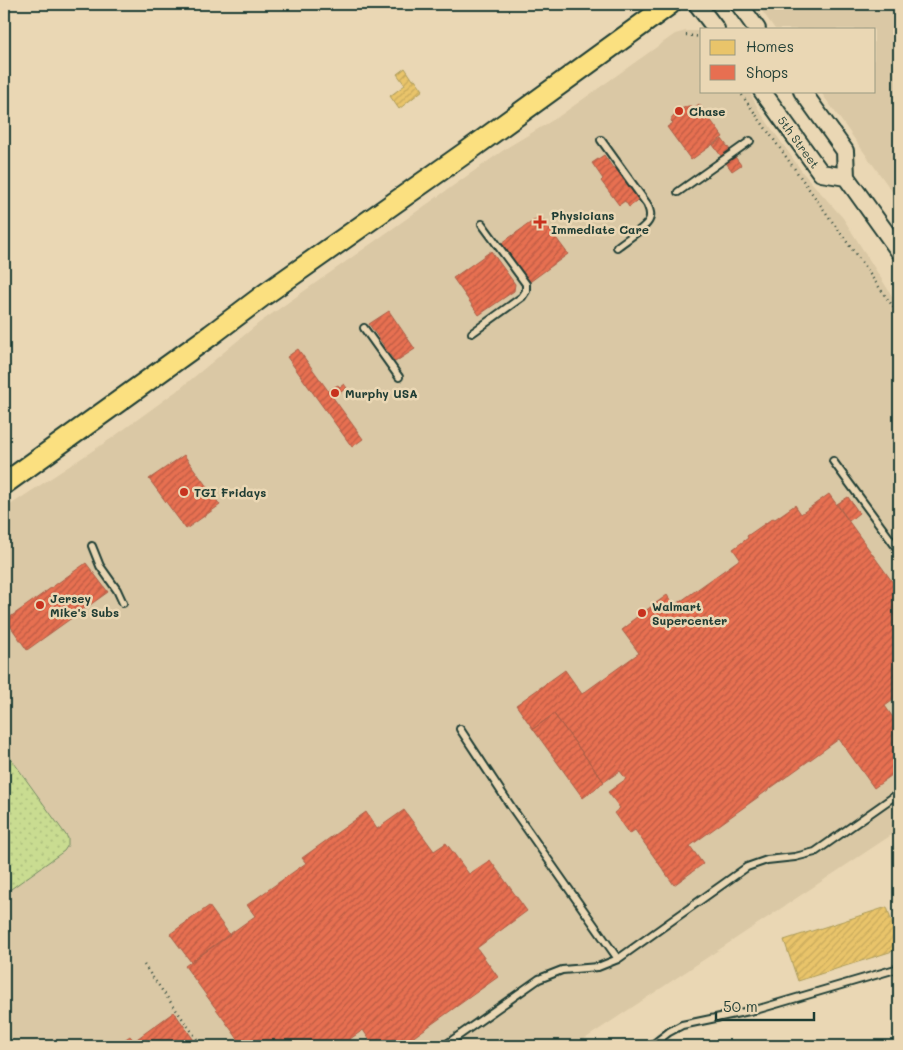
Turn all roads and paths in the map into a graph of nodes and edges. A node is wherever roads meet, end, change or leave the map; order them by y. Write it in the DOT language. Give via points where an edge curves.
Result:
graph roads {
  1 [pos="670,4"];
  2 [pos="697,4"];
  3 [pos="739,4"];
  4 [pos="715,28"];
  5 [pos="756,28"];
  6 [pos="686,35"];
  7 [pos="700,37"];
  8 [pos="740,92"];
  9 [pos="763,92"];
  10 [pos="803,92"];
  11 [pos="601,140"];
  12 [pos="750,141"];
  13 [pos="846,177"];
  14 [pos="678,192"];
  15 [pos="482,224"];
  16 [pos="617,247"];
  17 [pos="899,251"];
  18 [pos="899,315"];
  19 [pos="364,328"];
  20 [pos="472,332"];
  21 [pos="399,377"];
  22 [pos="833,461"];
  23 [pos="4,484"];
  24 [pos="92,546"];
  25 [pos="899,551"];
  26 [pos="122,603"];
  27 [pos="460,729"];
  28 [pos="899,793"];
  29 [pos="618,959"];
  30 [pos="144,966"];
  31 [pos="899,968"];
  32 [pos="202,1046"];
  33 [pos="444,1046"];
  34 [pos="651,1046"];
  1 -- 23 [label="main road"];
  2 -- 4 [label="street"];
  3 -- 5 [label="street"];
  6 -- 7 [label="path"];
  8 -- 18 [label="path"];
  9 -- 13 [label="street, 5th Street" via="821,172"];
  10 -- 13 [label="street" via="845,151"];
  11 -- 16 [label="lane" via="647,204 650,213 649,221"];
  12 -- 14 [label="lane"];
  13 -- 17 [label="street"];
  15 -- 20 [label="lane" via="526,284 526,290 522,298"];
  19 -- 21 [label="lane"];
  22 -- 25 [label="lane"];
  24 -- 26 [label="lane"];
  27 -- 29 [label="lane"];
  28 -- 29 [label="lane" via="815,852 767,860 747,867"];
  29 -- 33 [label="lane" via="598,967 562,970 539,979"];
  30 -- 32 [label="path"];
  31 -- 34 [label="lane" via="759,1008 682,1025"];
}
